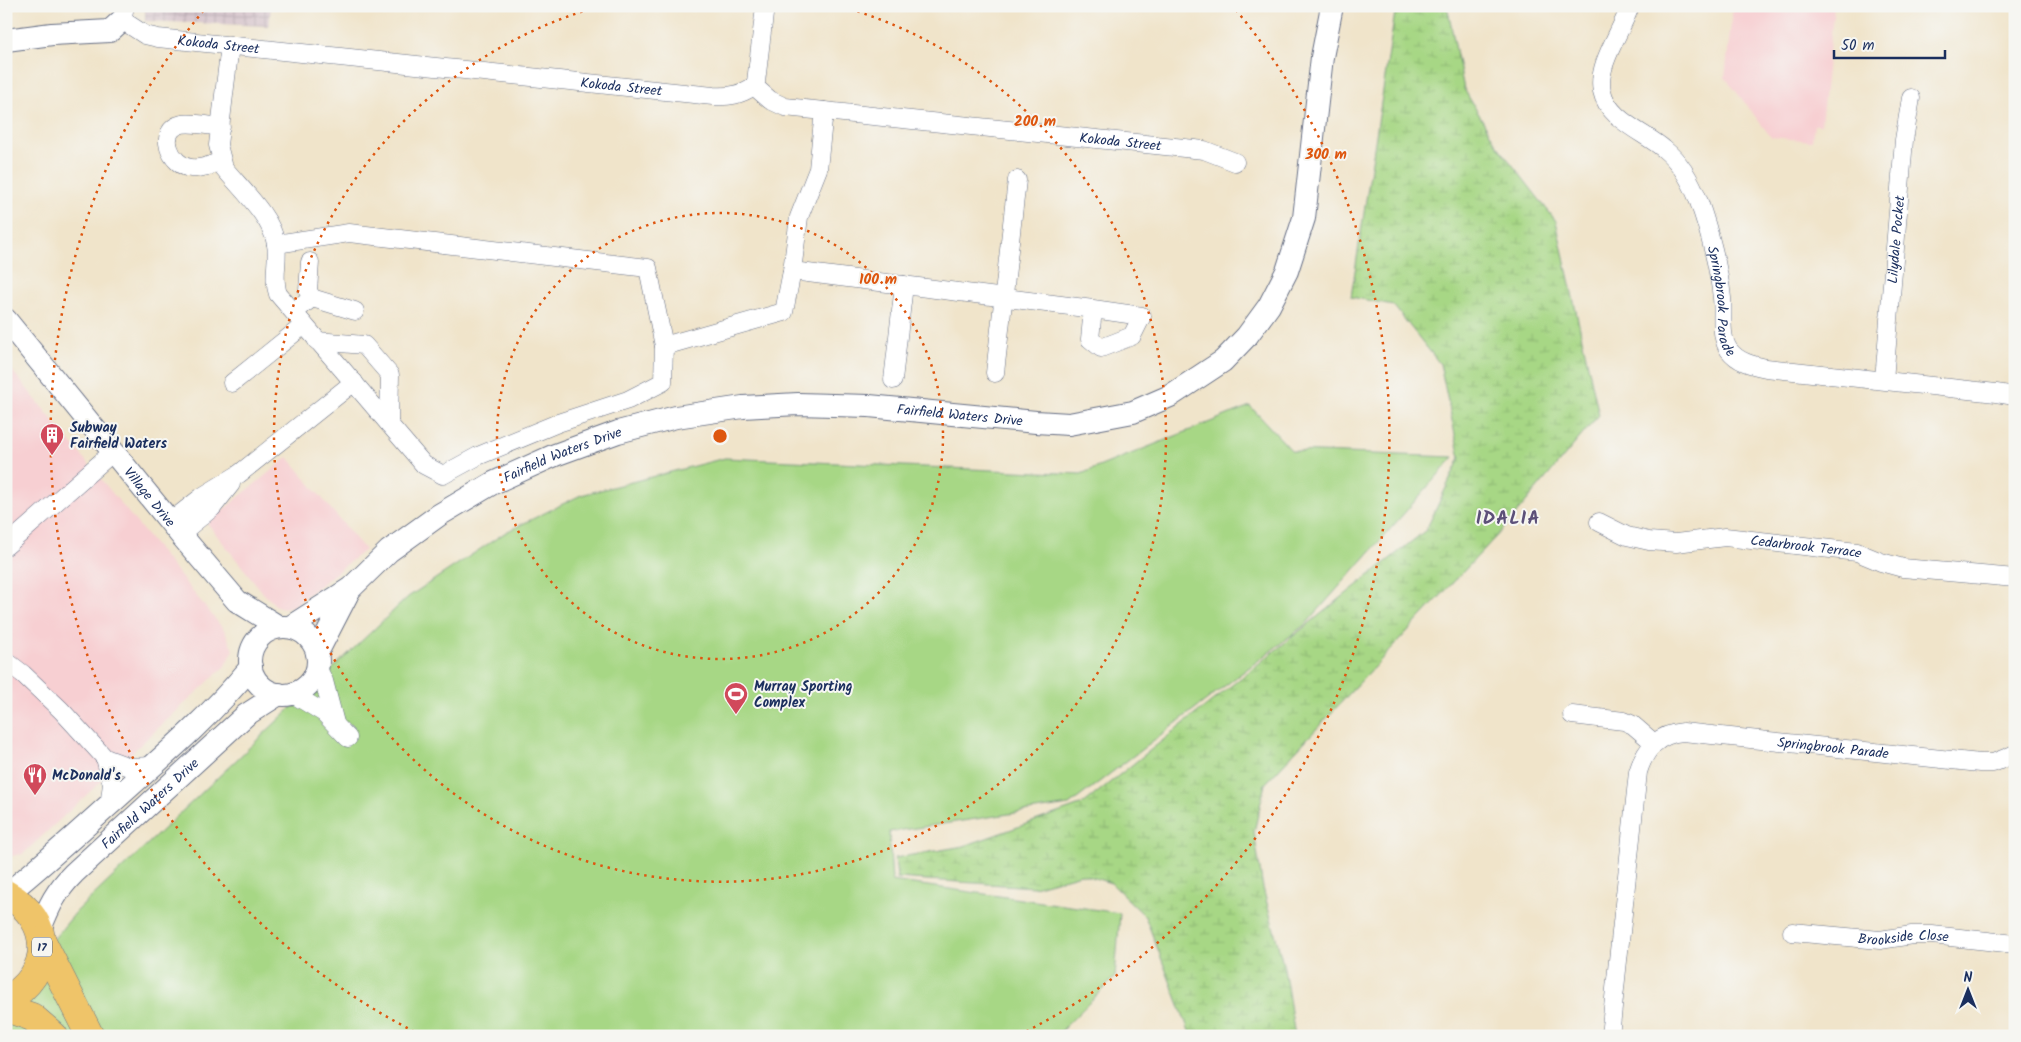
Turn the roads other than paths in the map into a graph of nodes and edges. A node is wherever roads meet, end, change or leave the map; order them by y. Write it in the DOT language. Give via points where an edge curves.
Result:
graph roads {
  1 [pos="764,6"];
  2 [pos="1630,6"];
  3 [pos="1333,7"];
  4 [pos="123,13"];
  5 [pos="6,40"];
  6 [pos="230,45"];
  7 [pos="754,86"];
  8 [pos="1911,98"];
  9 [pos="824,111"];
  10 [pos="221,127"];
  11 [pos="221,160"];
  12 [pos="1235,162"];
  13 [pos="1016,180"];
  14 [pos="276,244"];
  15 [pos="310,262"];
  16 [pos="792,271"];
  17 [pos="904,285"];
  18 [pos="312,298"];
  19 [pos="1003,298"];
  20 [pos="1093,309"];
  21 [pos="355,311"];
  22 [pos="299,319"];
  23 [pos="6,320"];
  24 [pos="317,341"];
  25 [pos="664,346"];
  26 [pos="994,373"];
  27 [pos="893,380"];
  28 [pos="1884,380"];
  29 [pos="354,382"];
  30 [pos="232,383"];
  31 [pos="2015,396"];
  32 [pos="389,424"];
  33 [pos="114,451"];
  34 [pos="1599,522"];
  35 [pos="175,528"];
  36 [pos="6,546"];
  37 [pos="2015,578"];
  38 [pos="351,588"];
  39 [pos="237,601"];
  40 [pos="285,627"];
  41 [pos="252,657"];
  42 [pos="317,660"];
  43 [pos="6,661"];
  44 [pos="285,694"];
  45 [pos="1572,716"];
  46 [pos="336,723"];
  47 [pos="348,738"];
  48 [pos="1654,743"];
  49 [pos="2015,754"];
  50 [pos="105,758"];
  51 [pos="153,766"];
  52 [pos="109,806"];
  53 [pos="6,894"];
  54 [pos="1792,932"];
  55 [pos="41,935"];
  56 [pos="2015,944"];
  57 [pos="6,1000"];
  58 [pos="6,1008"];
  59 [pos="54,1036"];
  60 [pos="90,1036"];
  61 [pos="1610,1036"];
  1 -- 7 [label="street"];
  2 -- 28 [label="street, Springbrook Parade" via="1604,66 1601,91 1610,109 1665,149 1690,182 1709,236 1722,298 1722,327 1729,350 1750,365"];
  3 -- 38 [label="street, Fairfield Waters Drive" via="1322,57 1304,218 1288,271 1269,306 1223,362 1170,396 1134,412 1069,424 869,406 798,404 742,407 676,417 618,432 555,454 493,483 439,515 389,551"];
  4 -- 5 [label="street, Kokoda Street" via="110,31"];
  4 -- 6 [label="street, Kokoda Street" via="145,35"];
  6 -- 7 [label="street, Kokoda Street" via="714,96 731,97"];
  6 -- 10 [label="street"];
  7 -- 9 [label="street, Kokoda Street" via="778,104"];
  8 -- 28 [label="street, Lilydale Pocket" via="1904,140"];
  9 -- 12 [label="street, Kokoda Street" via="1204,150"];
  9 -- 16 [label="street" via="818,169 799,216"];
  10 -- 11 [label="street" via="218,145"];
  10 -- 11 [label="street" via="182,124 171,132 168,146 177,162 185,167 206,167"];
  11 -- 14 [label="street" via="268,222"];
  13 -- 19 [label="street"];
  14 -- 22 [label="street" via="276,288"];
  14 -- 25 [label="street" via="349,233 648,268"];
  15 -- 18 [label="street" via="308,291"];
  16 -- 17 [label="street"];
  16 -- 25 [label="street" via="784,312"];
  17 -- 19 [label="street"];
  17 -- 27 [label="street"];
  18 -- 21 [label="street"];
  18 -- 22 [label="street"];
  19 -- 20 [label="street"];
  19 -- 26 [label="street"];
  22 -- 24 [label="street"];
  22 -- 30 [label="street"];
  23 -- 33 [label="street, Village Drive"];
  24 -- 29 [label="street"];
  24 -- 32 [label="street" via="364,345 390,375"];
  25 -- 32 [label="street" via="663,382 628,400 558,423 478,456 444,475 424,465"];
  28 -- 31 [label="street, Springbrook Parade"];
  29 -- 32 [label="street"];
  29 -- 35 [label="street" via="239,474 212,508"];
  33 -- 35 [label="street, Village Drive"];
  33 -- 36 [label="street"];
  34 -- 37 [label="street, Cedarbrook Terrace" via="1627,536 1649,541 1676,543 1725,538 1857,552 1903,568"];
  35 -- 39 [label="street, Village Drive"];
  38 -- 40 [label="street, Fairfield Waters Drive"];
  38 -- 42 [label="street, Fairfield Waters Drive"];
  39 -- 40 [label="street, Village Drive"];
  39 -- 41 [label="street, Village Drive"];
  40 -- 41 [label="street" via="268,630 259,638"];
  40 -- 42 [label="street" via="300,630 308,636"];
  41 -- 44 [label="street" via="254,676 260,685"];
  41 -- 51 [label="street, Fairfield Waters Drive" via="231,692"];
  42 -- 44 [label="street" via="314,676 308,684"];
  42 -- 46 [label="street"];
  43 -- 50 [label="street" via="61,710"];
  44 -- 46 [label="street" via="324,712"];
  44 -- 55 [label="street, Fairfield Waters Drive" via="246,715 74,874 49,906"];
  45 -- 48 [label="street" via="1624,721"];
  46 -- 47 [label="street"];
  48 -- 49 [label="street, Springbrook Parade" via="1672,733 1683,732 1980,763 1993,763"];
  48 -- 61 [label="street" via="1641,760 1638,772"];
  50 -- 51 [label="street" via="129,767"];
  50 -- 52 [label="street" via="112,784"];
  51 -- 52 [label="street, Fairfield Waters Drive"];
  52 -- 53 [label="street, Fairfield Waters Drive"];
  53 -- 55 [label="main road, 17" via="32,914"];
  54 -- 56 [label="street, Brookside Close" via="1880,940 1932,935"];
  55 -- 57 [label="main road, 17" via="42,956 38,970 20,993"];
  55 -- 60 [label="main road, 17"];
  58 -- 59 [label="main road" via="32,1017"];
}
